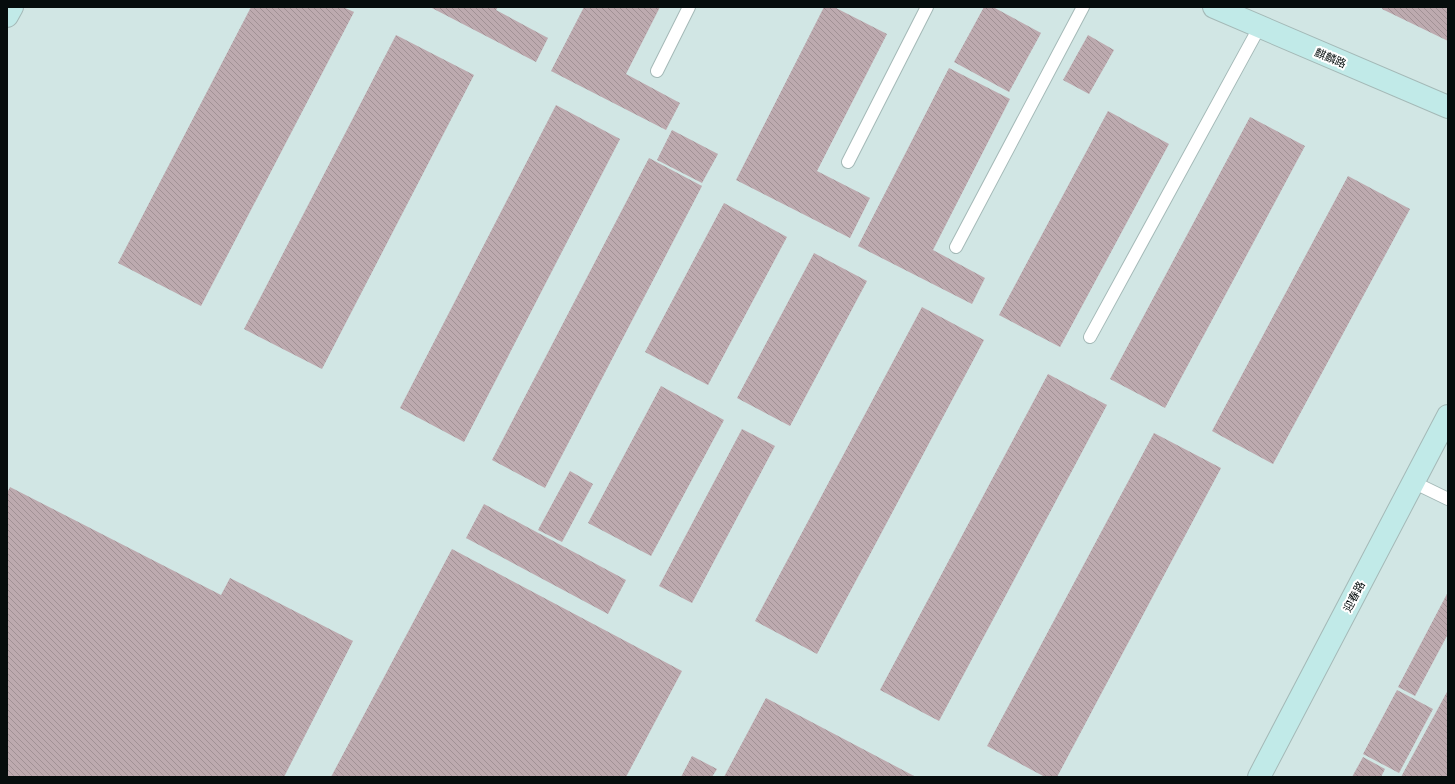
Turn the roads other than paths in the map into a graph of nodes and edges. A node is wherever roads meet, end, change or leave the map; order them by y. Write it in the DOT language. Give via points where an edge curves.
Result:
graph roads {
  1 [pos="12,7"];
  2 [pos="689,7"];
  3 [pos="927,7"];
  4 [pos="1083,7"];
  5 [pos="1214,7"];
  6 [pos="7,16"];
  7 [pos="1260,26"];
  8 [pos="657,71"];
  9 [pos="1448,107"];
  10 [pos="848,162"];
  11 [pos="956,247"];
  12 [pos="1090,337"];
  13 [pos="1448,416"];
  14 [pos="1414,482"];
  15 [pos="1448,499"];
  16 [pos="1259,777"];
  1 -- 6 [label="street"];
  2 -- 8 [label="lane"];
  3 -- 10 [label="lane"];
  4 -- 11 [label="lane"];
  5 -- 7 [label="street, 麒麟路"];
  7 -- 9 [label="street, 麒麟路"];
  7 -- 12 [label="lane"];
  13 -- 14 [label="street, 迎春路"];
  14 -- 15 [label="lane"];
  14 -- 16 [label="street, 迎春路"];
}
